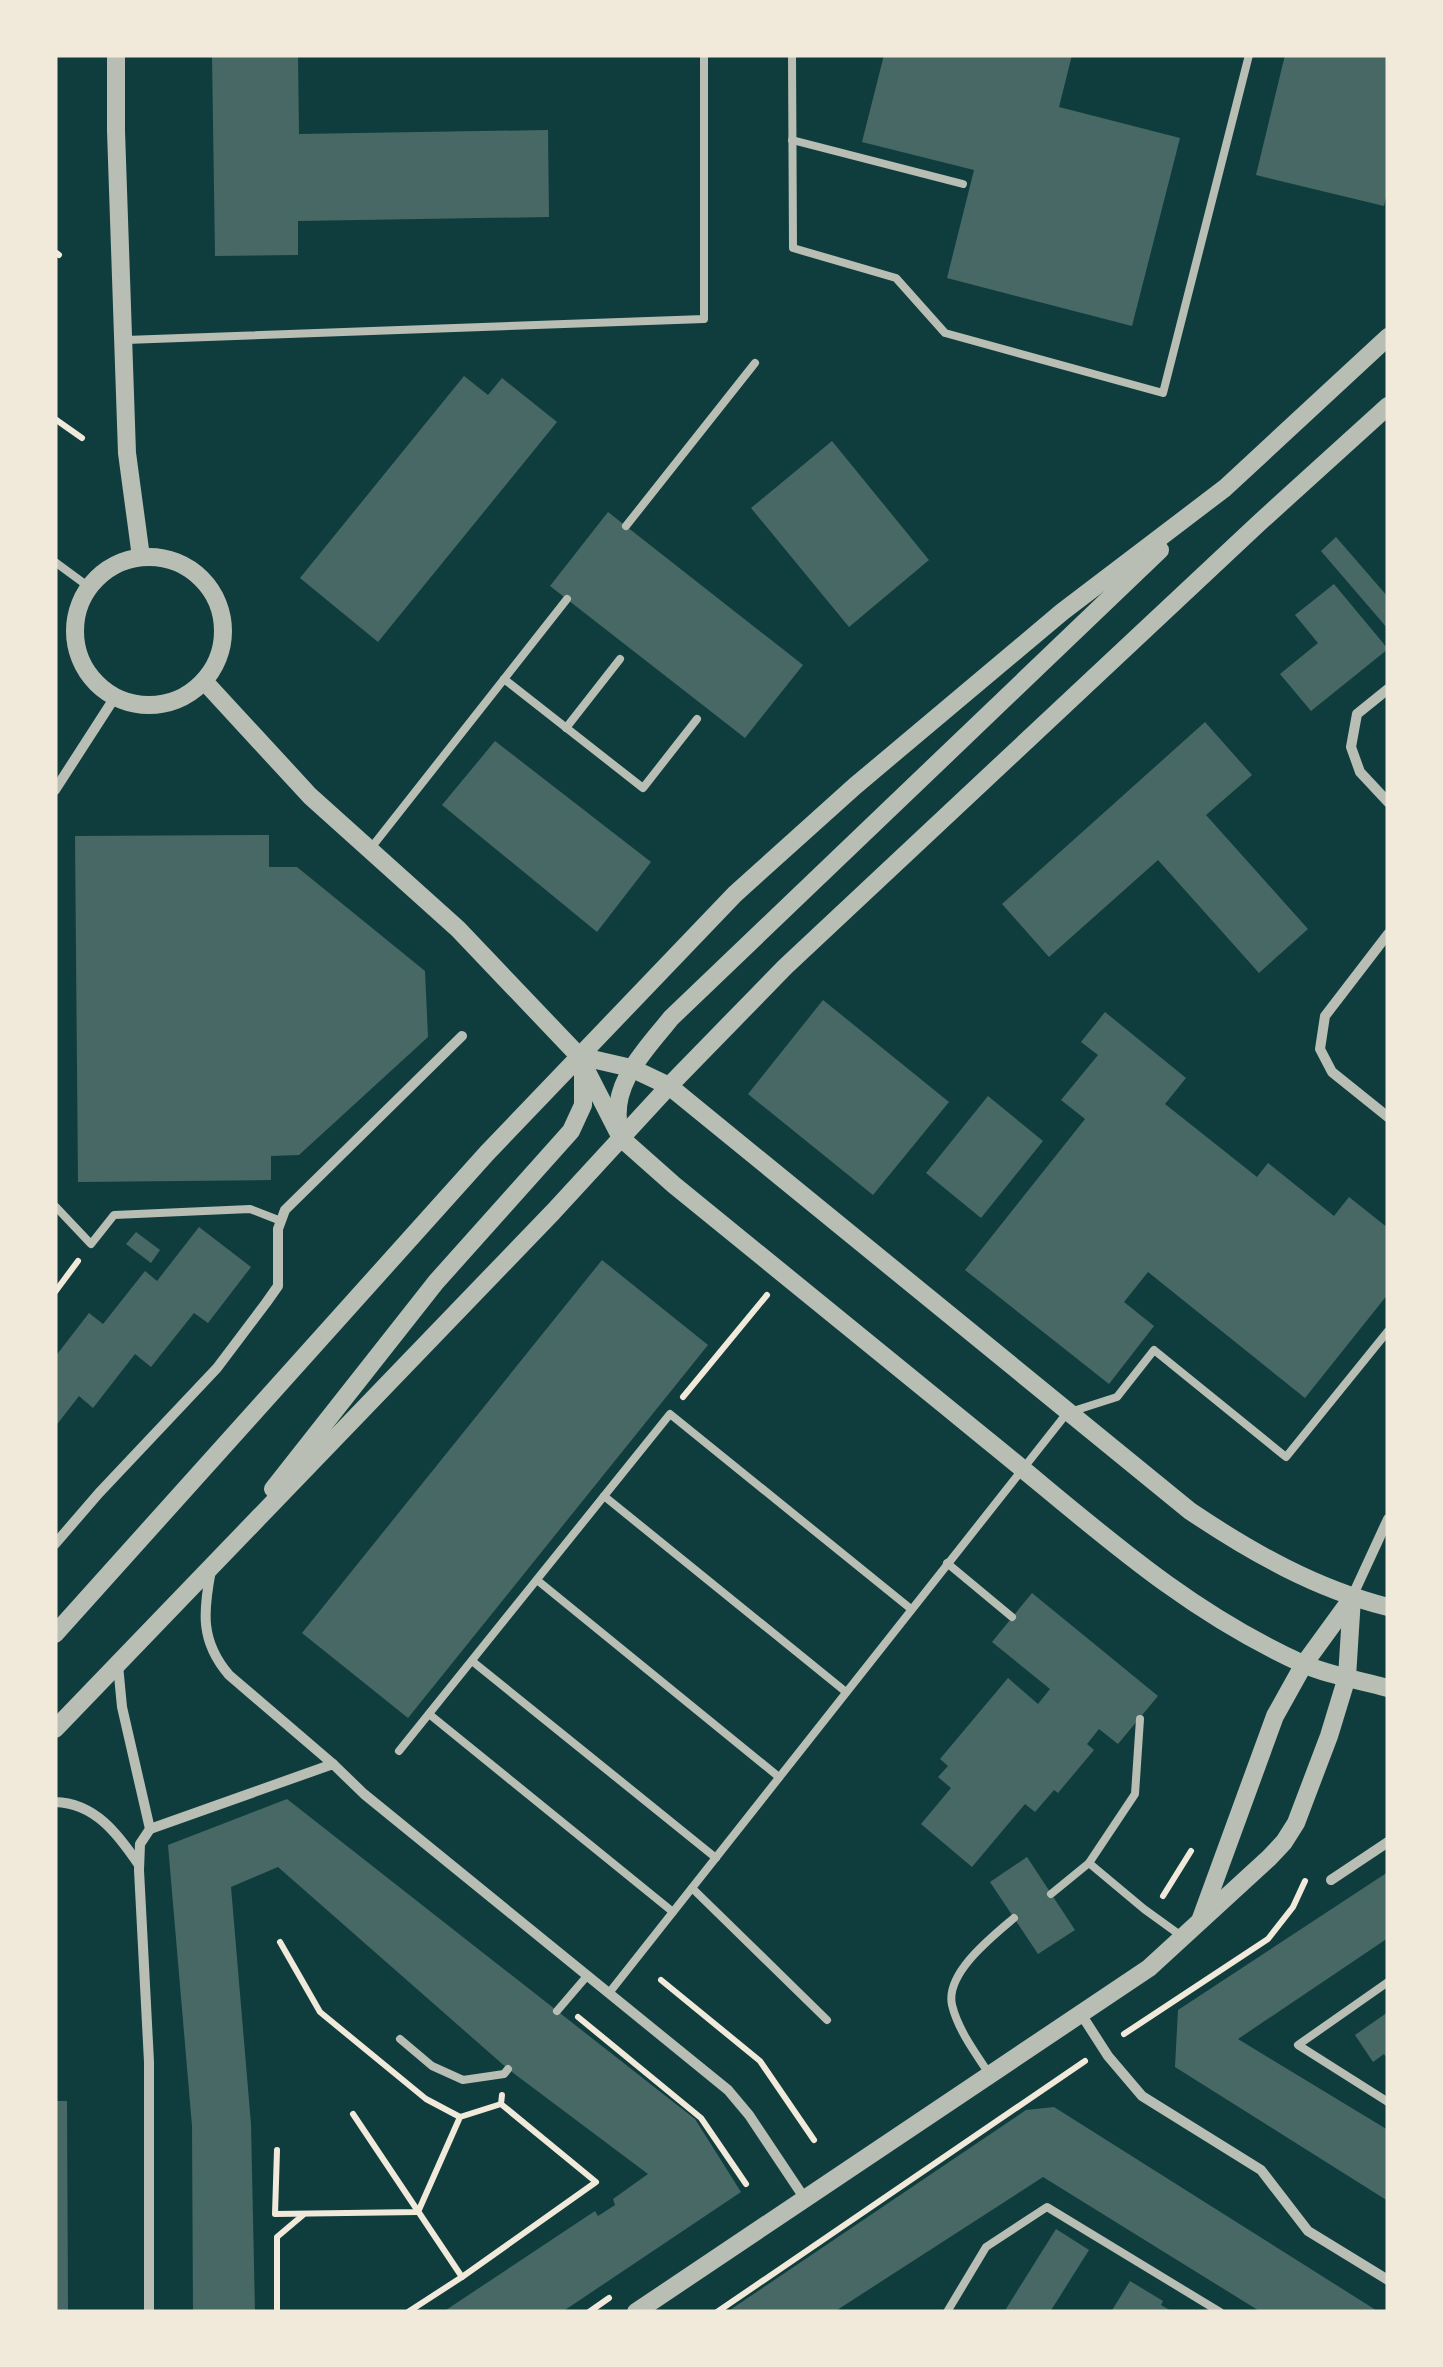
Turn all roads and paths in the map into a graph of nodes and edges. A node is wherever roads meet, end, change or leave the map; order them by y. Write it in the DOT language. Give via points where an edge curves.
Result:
graph roads {
  1 [pos="116,55"];
  2 [pos="704,55"];
  3 [pos="792,55"];
  4 [pos="1250,55"];
  5 [pos="792,140"];
  6 [pos="963,184"];
  7 [pos="1388,338"];
  8 [pos="122,340"];
  9 [pos="756,363"];
  10 [pos="1388,406"];
  11 [pos="55,419"];
  12 [pos="82,438"];
  13 [pos="1226,488"];
  14 [pos="626,526"];
  15 [pos="141,556"];
  16 [pos="55,562"];
  17 [pos="89,586"];
  18 [pos="567,600"];
  19 [pos="620,659"];
  20 [pos="504,679"];
  21 [pos="204,681"];
  22 [pos="1388,689"];
  23 [pos="116,697"];
  24 [pos="697,719"];
  25 [pos="566,728"];
  26 [pos="55,790"];
  27 [pos="1388,802"];
  28 [pos="371,848"];
  29 [pos="1388,934"];
  30 [pos="462,1036"];
  31 [pos="579,1056"];
  32 [pos="631,1068"];
  33 [pos="669,1086"];
  34 [pos="1388,1118"];
  35 [pos="620,1138"];
  36 [pos="55,1206"];
  37 [pos="281,1221"];
  38 [pos="91,1244"];
  39 [pos="784,1275"];
  40 [pos="55,1292"];
  41 [pos="1388,1332"];
  42 [pos="1067,1413"];
  43 [pos="670,1414"];
  44 [pos="1022,1468"];
  45 [pos="604,1496"];
  46 [pos="1388,1519"];
  47 [pos="55,1544"];
  48 [pos="946,1564"];
  49 [pos="211,1568"];
  50 [pos="537,1580"];
  51 [pos="1352,1598"];
  52 [pos="1388,1607"];
  53 [pos="911,1609"];
  54 [pos="1012,1617"];
  55 [pos="55,1634"];
  56 [pos="472,1661"];
  57 [pos="1304,1664"];
  58 [pos="118,1665"];
  59 [pos="1347,1677"];
  60 [pos="1388,1688"];
  61 [pos="846,1692"];
  62 [pos="429,1714"];
  63 [pos="1140,1719"];
  64 [pos="55,1729"];
  65 [pos="399,1751"];
  66 [pos="334,1764"];
  67 [pos="779,1777"];
  68 [pos="55,1802"];
  69 [pos="150,1828"];
  70 [pos="1388,1842"];
  71 [pos="716,1858"];
  72 [pos="1089,1863"];
  73 [pos="139,1866"];
  74 [pos="1331,1880"];
  75 [pos="692,1888"];
  76 [pos="1302,1888"];
  77 [pos="1051,1894"];
  78 [pos="674,1912"];
  79 [pos="1014,1918"];
  80 [pos="1191,1931"];
  81 [pos="280,1942"];
  82 [pos="587,1976"];
  83 [pos="661,1980"];
  84 [pos="1388,1982"];
  85 [pos="610,1993"];
  86 [pos="560,2008"];
  87 [pos="1082,2014"];
  88 [pos="827,2020"];
  89 [pos="400,2039"];
  90 [pos="1104,2048"];
  91 [pos="506,2071"];
  92 [pos="990,2074"];
  93 [pos="1388,2102"];
  94 [pos="502,2104"];
  95 [pos="353,2114"];
  96 [pos="460,2117"];
  97 [pos="814,2140"];
  98 [pos="277,2150"];
  99 [pos="746,2184"];
  100 [pos="805,2199"];
  101 [pos="418,2212"];
  102 [pos="304,2214"];
  103 [pos="462,2278"];
  104 [pos="1388,2280"];
  105 [pos="150,2312"];
  106 [pos="278,2312"];
  107 [pos="408,2312"];
  108 [pos="636,2312"];
  109 [pos="717,2312"];
  110 [pos="947,2312"];
  111 [pos="1220,2312"];
  1 -- 8 [label="street"];
  2 -- 8 [label="lane" via="704,319"];
  3 -- 5 [label="lane"];
  4 -- 5 [label="lane" via="1163,393 945,333 896,278 793,248"];
  5 -- 6 [label="lane"];
  7 -- 13 [label="street"];
  8 -- 15 [label="street" via="126,453"];
  9 -- 14 [label="lane"];
  10 -- 33 [label="street" via="785,966"];
  11 -- 12 [label="path"];
  13 -- 31 [label="street" via="1062,612 855,786 735,894"];
  13 -- 32 [label="street" via="699,990"];
  15 -- 17 [label="street" via="103,572"];
  15 -- 21 [label="street" via="190,568 220,607 219,657"];
  16 -- 17 [label="lane"];
  17 -- 23 [label="street" via="75,635 81,660"];
  18 -- 20 [label="lane"];
  19 -- 25 [label="lane"];
  20 -- 25 [label="lane"];
  20 -- 28 [label="lane"];
  21 -- 23 [label="street" via="164,704"];
  21 -- 28 [label="street" via="291,777"];
  22 -- 27 [label="street" via="1357,714 1351,747 1360,772"];
  23 -- 26 [label="street"];
  24 -- 25 [label="lane" via="643,788"];
  28 -- 31 [label="street"];
  29 -- 34 [label="street" via="1325,1016 1320,1050 1332,1072"];
  30 -- 37 [label="street" via="313,1181"];
  31 -- 32 [label="street"];
  31 -- 35 [label="street"];
  31 -- 49 [label="street" via="584,1105 571,1130 436,1282"];
  31 -- 55 [label="street"];
  32 -- 33 [label="street"];
  32 -- 35 [label="street" via="619,1093"];
  33 -- 35 [label="street"];
  33 -- 42 [label="street"];
  35 -- 39 [label="street"];
  35 -- 49 [label="street"];
  36 -- 38 [label="lane"];
  37 -- 38 [label="lane" via="250,1209 114,1216"];
  37 -- 47 [label="street" via="278,1286 217,1368"];
  38 -- 40 [label="path"];
  39 -- 43 [label="path"];
  39 -- 44 [label="street"];
  41 -- 42 [label="lane" via="1286,1457 1154,1350 1117,1397"];
  42 -- 44 [label="lane"];
  42 -- 51 [label="street" via="1232,1540"];
  43 -- 45 [label="lane"];
  43 -- 53 [label="lane"];
  44 -- 48 [label="lane"];
  44 -- 57 [label="street" via="1170,1588"];
  45 -- 50 [label="lane"];
  45 -- 61 [label="lane"];
  46 -- 51 [label="street"];
  48 -- 53 [label="lane"];
  48 -- 54 [label="lane"];
  49 -- 58 [label="street"];
  49 -- 66 [label="street" via="204,1619 216,1660"];
  50 -- 56 [label="lane"];
  50 -- 67 [label="lane"];
  51 -- 52 [label="street"];
  51 -- 57 [label="street"];
  51 -- 59 [label="street"];
  53 -- 61 [label="lane"];
  56 -- 62 [label="lane"];
  56 -- 71 [label="lane"];
  57 -- 59 [label="street"];
  57 -- 80 [label="street" via="1275,1716"];
  58 -- 64 [label="street"];
  58 -- 69 [label="street"];
  59 -- 60 [label="street"];
  59 -- 80 [label="street" via="1296,1823"];
  61 -- 67 [label="lane"];
  62 -- 65 [label="lane"];
  62 -- 78 [label="lane"];
  63 -- 72 [label="lane" via="1135,1794"];
  66 -- 69 [label="street"];
  66 -- 82 [label="street"];
  67 -- 71 [label="lane"];
  68 -- 73 [label="street" via="95,1814"];
  69 -- 73 [label="street" via="140,1844"];
  70 -- 74 [label="street"];
  71 -- 75 [label="lane"];
  72 -- 77 [label="lane"];
  72 -- 80 [label="lane" via="1144,1910"];
  73 -- 105 [label="street"];
  75 -- 78 [label="lane"];
  75 -- 88 [label="lane"];
  76 -- 90 [label="path" via="1268,1940"];
  78 -- 85 [label="lane"];
  79 -- 92 [label="lane" via="959,1972 951,2002"];
  80 -- 87 [label="street"];
  81 -- 96 [label="path" via="320,2012 426,2099"];
  82 -- 85 [label="street"];
  82 -- 86 [label="lane"];
  83 -- 97 [label="path" via="760,2060"];
  84 -- 93 [label="lane" via="1298,2045"];
  85 -- 100 [label="street" via="728,2090"];
  86 -- 99 [label="path" via="701,2118"];
  87 -- 90 [label="street"];
  87 -- 92 [label="street"];
  89 -- 91 [label="lane" via="432,2066 463,2080"];
  90 -- 104 [label="street" via="1142,2096 1261,2170 1308,2231"];
  90 -- 109 [label="path"];
  91 -- 94 [label="path"];
  92 -- 100 [label="street"];
  94 -- 96 [label="path"];
  94 -- 103 [label="path" via="596,2182"];
  95 -- 101 [label="path"];
  96 -- 101 [label="path"];
  98 -- 102 [label="path" via="275,2214"];
  100 -- 108 [label="street"];
  101 -- 102 [label="path"];
  101 -- 103 [label="path"];
  102 -- 106 [label="path" via="277,2237"];
  103 -- 107 [label="path"];
  110 -- 111 [label="lane" via="986,2247 1047,2208"];
}
